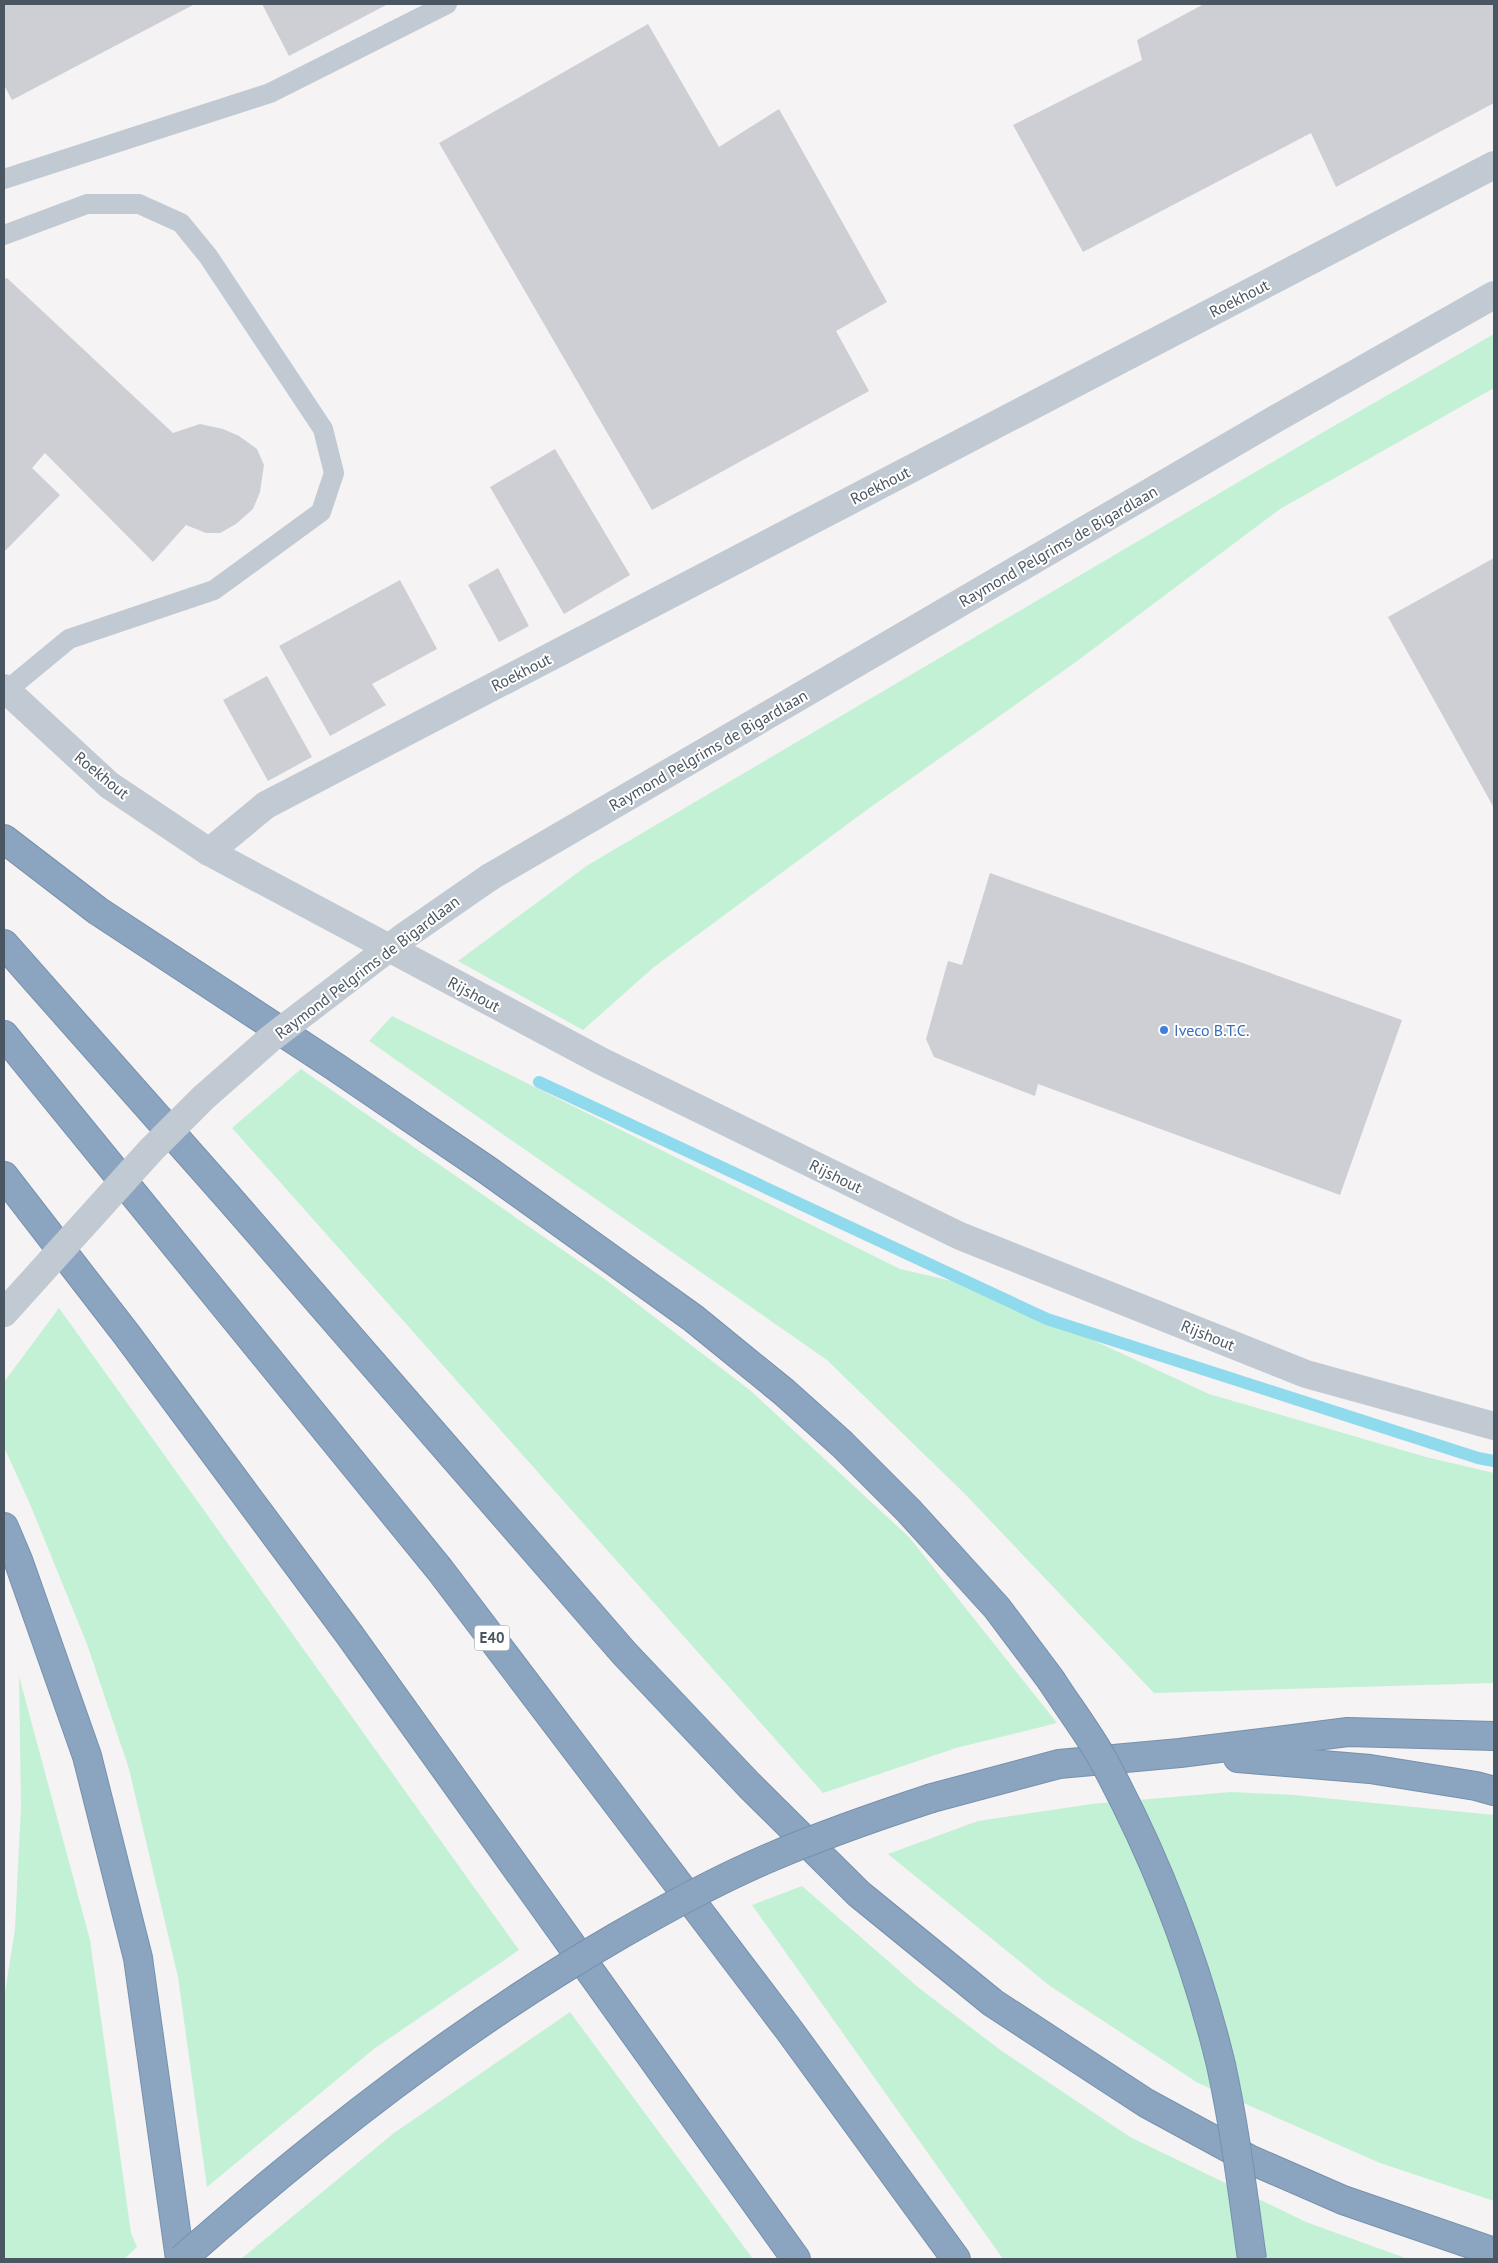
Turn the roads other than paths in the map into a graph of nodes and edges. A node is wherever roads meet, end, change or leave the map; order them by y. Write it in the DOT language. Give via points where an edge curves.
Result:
graph roads {
  1 [pos="447,4"];
  2 [pos="1494,166"];
  3 [pos="4,179"];
  4 [pos="4,235"];
  5 [pos="1494,295"];
  6 [pos="5,689"];
  7 [pos="4,839"];
  8 [pos="208,852"];
  9 [pos="4,944"];
  10 [pos="4,1035"];
  11 [pos="4,1176"];
  12 [pos="4,1313"];
  13 [pos="1494,1426"];
  14 [pos="4,1527"];
  15 [pos="1494,1736"];
  16 [pos="1180,1753"];
  17 [pos="1494,1791"];
  18 [pos="1494,2252"];
  19 [pos="181,2259"];
  20 [pos="796,2259"];
  21 [pos="956,2259"];
  22 [pos="1252,2259"];
  1 -- 3 [label="lane" via="270,93"];
  2 -- 8 [label="street, Roekhout" via="266,804"];
  4 -- 6 [label="lane" via="87,204 140,204 180,223 208,256 323,429 334,473 321,512 214,590 69,639"];
  5 -- 12 [label="street, Raymond Pelgrims de Bigardlaan, bridge" via="490,877 402,938 285,1027 203,1098 151,1150"];
  6 -- 8 [label="street, Roekhout" via="110,785"];
  7 -- 22 [label="highway, bridge" via="98,911 455,1148 693,1318 842,1444 909,1511 996,1608 1051,1680 1100,1754 1168,1895 1221,2065"];
  8 -- 13 [label="street, Rijshout" via="601,1061 960,1236 1306,1374"];
  9 -- 18 [label="highway" via="624,1653 749,1785 859,1894 993,2002 1146,2104 1249,2160 1334,2197"];
  10 -- 21 [label="highway, E40" via="440,1570 789,2030"];
  11 -- 20 [label="highway" via="127,1335 349,1634"];
  14 -- 19 [label="highway" via="87,1756 138,1958"];
  15 -- 16 [label="highway" via="1348,1732"];
  16 -- 17 [label="highway" via="1370,1769"];
  16 -- 19 [label="highway, bridge" via="1059,1764 932,1798 853,1824 768,1858 681,1900 560,1970 415,2068 264,2187"];
}
